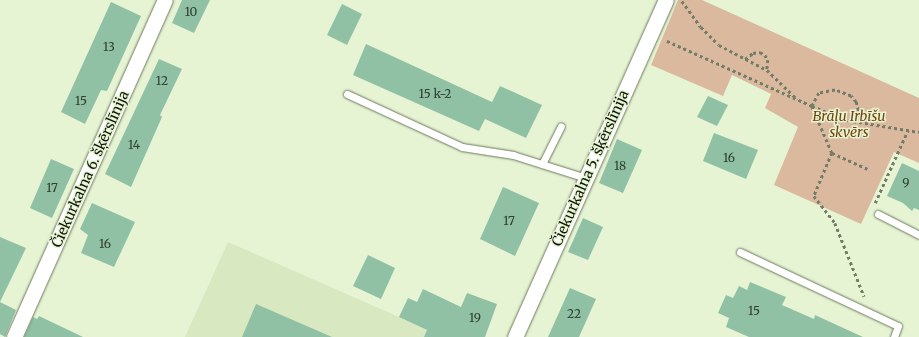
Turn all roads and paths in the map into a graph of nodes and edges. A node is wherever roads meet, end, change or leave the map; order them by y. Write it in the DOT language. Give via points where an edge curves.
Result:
graph roads {
  1 [pos="165,0"];
  2 [pos="666,0"];
  3 [pos="684,2"];
  4 [pos="650,34"];
  5 [pos="745,59"];
  6 [pos="768,70"];
  7 [pos="348,94"];
  8 [pos="799,100"];
  9 [pos="812,106"];
  10 [pos="861,122"];
  11 [pos="561,126"];
  12 [pos="908,130"];
  13 [pos="919,132"];
  14 [pos="832,153"];
  15 [pos="542,164"];
  16 [pos="868,169"];
  17 [pos="586,178"];
  18 [pos="881,206"];
  19 [pos="878,214"];
  20 [pos="919,235"];
  21 [pos="740,252"];
  22 [pos="863,310"];
  23 [pos="14,337"];
  24 [pos="515,337"];
  25 [pos="894,337"];
  1 -- 23 [label="street, Čiekurkalna 6. šķērslīnija"];
  2 -- 4 [label="street, Čiekurkalna 5. šķērslīnija"];
  3 -- 5 [label="path" via="701,27 719,45"];
  4 -- 8 [label="path"];
  4 -- 17 [label="street, Čiekurkalna 5. šķērslīnija"];
  5 -- 6 [label="path"];
  5 -- 6 [label="path" via="753,53 760,52 768,60"];
  6 -- 8 [label="path"];
  7 -- 15 [label="lane" via="462,146 513,155"];
  8 -- 9 [label="path"];
  9 -- 10 [label="path" via="847,120"];
  9 -- 10 [label="path" via="819,93 835,90 851,96 856,102"];
  9 -- 14 [label="path"];
  10 -- 12 [label="path"];
  11 -- 15 [label="lane"];
  12 -- 13 [label="path"];
  12 -- 18 [label="path" via="875,204"];
  14 -- 16 [label="path"];
  14 -- 22 [label="path" via="814,196 835,222 864,297"];
  15 -- 17 [label="lane"];
  17 -- 24 [label="street, Čiekurkalna 5. šķērslīnija"];
  19 -- 20 [label="lane"];
  21 -- 22 [label="lane"];
  22 -- 25 [label="lane" via="898,326"];
}
